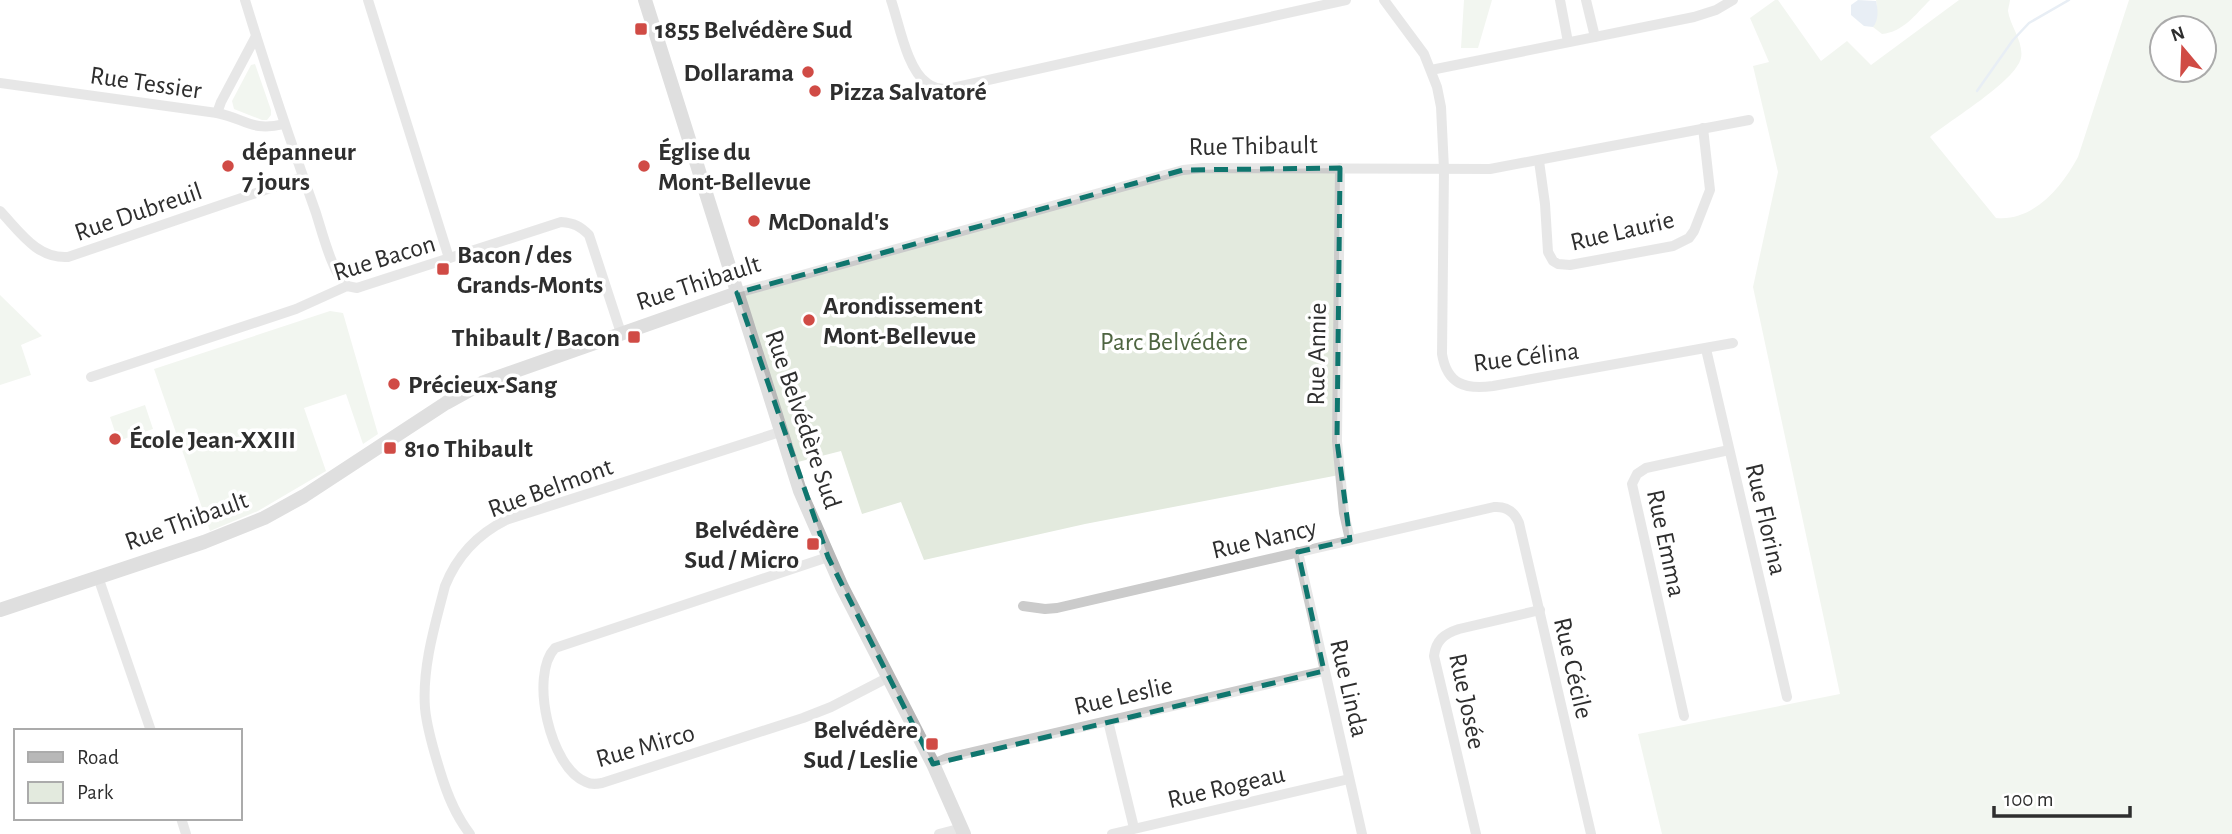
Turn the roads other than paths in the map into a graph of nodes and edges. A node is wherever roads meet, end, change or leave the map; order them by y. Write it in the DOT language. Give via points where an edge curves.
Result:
graph roads {
  1 [pos="245,0"];
  2 [pos="368,0"];
  3 [pos="645,0"];
  4 [pos="891,0"];
  5 [pos="1346,0"];
  6 [pos="1384,0"];
  7 [pos="1560,0"];
  8 [pos="1586,0"];
  9 [pos="1733,0"];
  10 [pos="256,36"];
  11 [pos="1595,37"];
  12 [pos="1568,43"];
  13 [pos="1431,70"];
  14 [pos="0,83"];
  15 [pos="217,113"];
  16 [pos="1749,120"];
  17 [pos="284,124"];
  18 [pos="1703,128"];
  19 [pos="1539,161"];
  20 [pos="1340,168"];
  21 [pos="1444,169"];
  22 [pos="303,177"];
  23 [pos="0,211"];
  24 [pos="449,258"];
  25 [pos="348,286"];
  26 [pos="737,293"];
  27 [pos="621,333"];
  28 [pos="1733,343"];
  29 [pos="1706,349"];
  30 [pos="91,377"];
  31 [pos="780,432"];
  32 [pos="1729,450"];
  33 [pos="1513,513"];
  34 [pos="1350,540"];
  35 [pos="1298,552"];
  36 [pos="828,557"];
  37 [pos="98,577"];
  38 [pos="1023,606"];
  39 [pos="0,610"];
  40 [pos="1539,610"];
  41 [pos="1324,671"];
  42 [pos="889,677"];
  43 [pos="1787,697"];
  44 [pos="1684,716"];
  45 [pos="1108,721"];
  46 [pos="150,729"];
  47 [pos="933,764"];
  48 [pos="1349,779"];
  49 [pos="1134,828"];
  50 [pos="467,830"];
  51 [pos="963,831"];
  52 [pos="454,834"];
  53 [pos="939,834"];
  54 [pos="1112,834"];
  55 [pos="1362,834"];
  56 [pos="1476,834"];
  57 [pos="1591,834"];
  1 -- 10 [label="street"];
  2 -- 24 [label="street"];
  3 -- 26 [label="street, Rue Belvédère Sud"];
  4 -- 5 [label="street" via="919,77 931,86 948,89"];
  6 -- 13 [label="street, Rue Célina"];
  7 -- 12 [label="street"];
  8 -- 11 [label="street"];
  9 -- 11 [label="street" via="1694,17"];
  10 -- 15 [label="street"];
  10 -- 17 [label="street"];
  11 -- 12 [label="street"];
  12 -- 13 [label="street"];
  13 -- 21 [label="street, Rue Célina" via="1441,107"];
  14 -- 15 [label="street, Rue Tessier"];
  15 -- 17 [label="street, Rue Tessier" via="259,128"];
  16 -- 18 [label="street, Rue Thibault"];
  17 -- 22 [label="street"];
  18 -- 19 [label="street, Rue Thibault"];
  18 -- 19 [label="street, Rue Laurie" via="1710,190 1694,231 1682,242 1644,252 1570,265 1553,261 1548,252"];
  19 -- 21 [label="street, Rue Thibault" via="1490,169"];
  20 -- 21 [label="street, Rue Thibault"];
  20 -- 26 [label="street, Rue Thibault" via="1173,172"];
  20 -- 34 [label="street, Rue Annie" via="1337,441"];
  21 -- 29 [label="street, Rue Célina" via="1442,354 1455,381 1480,388"];
  22 -- 23 [label="street, Rue Dubreuil" via="68,257 41,252"];
  22 -- 25 [label="street" via="340,278"];
  24 -- 25 [label="street, Rue Bacon" via="357,288"];
  24 -- 27 [label="street, Rue Bacon" via="552,224 572,223 593,243"];
  25 -- 30 [label="street, Rue Bacon" via="309,304"];
  26 -- 27 [label="street, Rue Thibault"];
  26 -- 31 [label="street, Rue Belvédère Sud"];
  27 -- 37 [label="street, Rue Thibault" via="461,394 264,517"];
  28 -- 29 [label="street, Rue Célina"];
  29 -- 32 [label="street, Rue Florina"];
  31 -- 36 [label="street, Rue Belvédère Sud"];
  31 -- 50 [label="street, Rue Belmont" via="506,520 483,533 464,552 445,586 425,695 439,767"];
  32 -- 43 [label="street, Rue Florina"];
  32 -- 44 [label="street, Rue Emma" via="1646,468 1632,484"];
  33 -- 34 [label="street, Rue Nancy" via="1494,507"];
  33 -- 40 [label="street, Rue Cécile"];
  34 -- 35 [label="street, Rue Nancy"];
  35 -- 38 [label="street, Rue Nancy" via="1057,608"];
  35 -- 41 [label="street, Rue Linda"];
  36 -- 42 [label="street, Rue Belvédère Sud"];
  36 -- 42 [label="street, Rue Mirco" via="555,648 547,659 544,686 556,746 582,781 603,783 803,718"];
  37 -- 39 [label="street, Rue Thibault"];
  37 -- 46 [label="street"];
  40 -- 56 [label="street, Rue Josée" via="1459,629 1435,646"];
  40 -- 57 [label="street, Rue Cécile"];
  41 -- 45 [label="street, Rue Leslie"];
  41 -- 48 [label="street, Rue Linda"];
  42 -- 47 [label="street, Rue Belvédère Sud"];
  45 -- 47 [label="street, Rue Leslie"];
  45 -- 49 [label="street"];
  47 -- 51 [label="street, Rue Belvédère Sud"];
  48 -- 49 [label="street, Rue Rogeau"];
  48 -- 55 [label="street, Rue Linda"];
  49 -- 54 [label="street, Rue Rogeau"];
  50 -- 52 [label="street"];
  51 -- 53 [label="street"];
}
